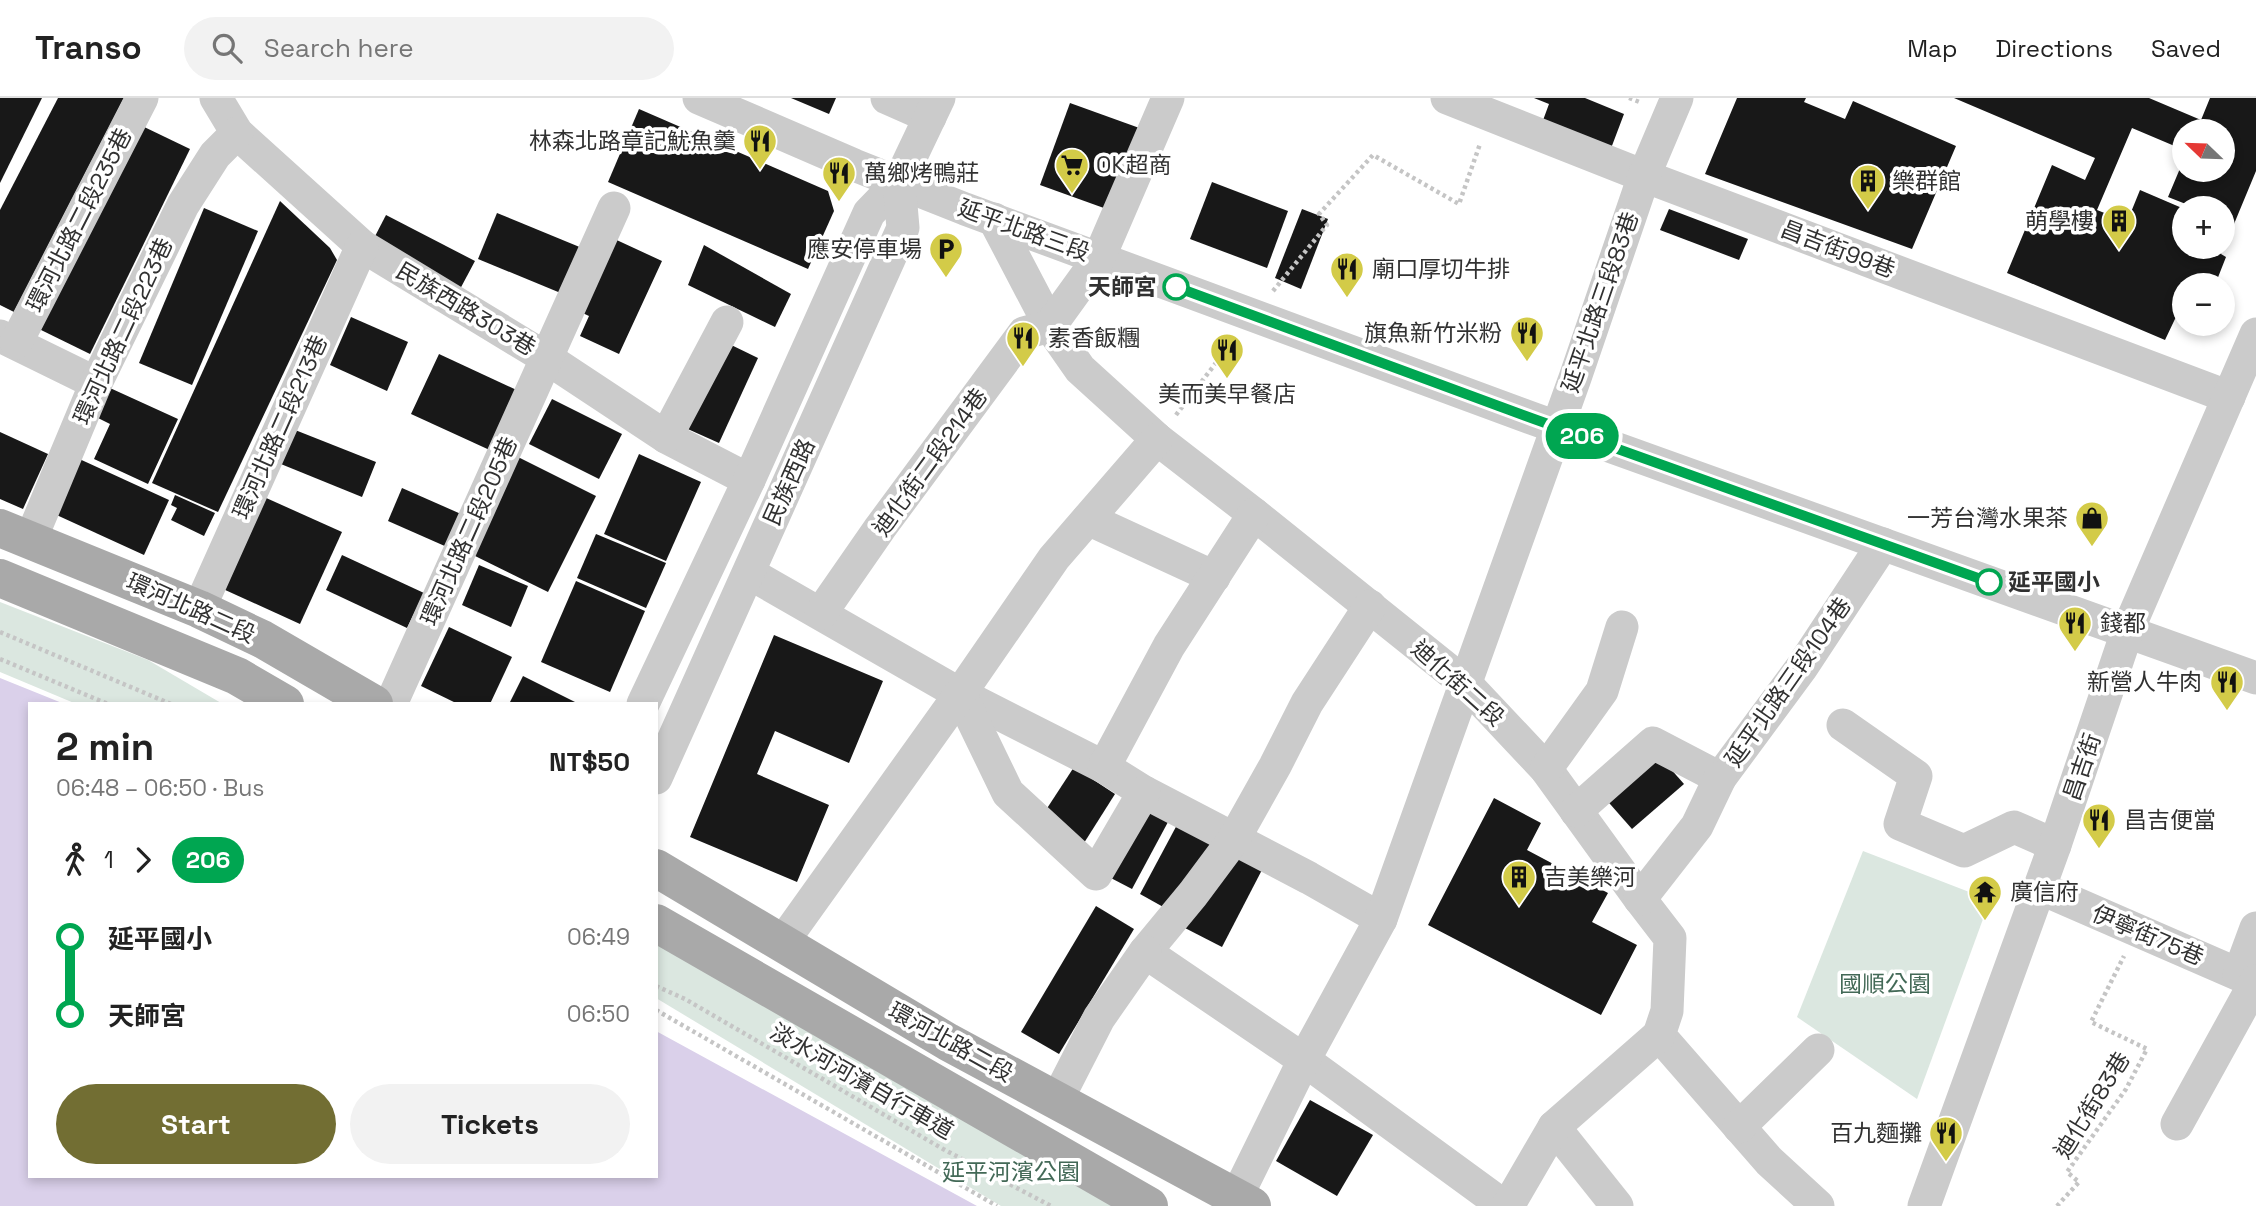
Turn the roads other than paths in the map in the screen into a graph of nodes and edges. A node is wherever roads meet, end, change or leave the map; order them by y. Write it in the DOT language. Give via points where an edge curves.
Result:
graph roads {
  1 [pos="142,98"];
  2 [pos="216,98"];
  3 [pos="699,98"];
  4 [pos="887,98"];
  5 [pos="1168,98"];
  6 [pos="1447,98"];
  7 [pos="1677,98"];
  8 [pos="934,107"];
  9 [pos="237,133"];
  10 [pos="1644,176"];
  11 [pos="899,182"];
  12 [pos="614,208"];
  13 [pos="994,219"];
  14 [pos="362,246"];
  15 [pos="1099,258"];
  16 [pos="727,322"];
  17 [pos="1050,326"];
  18 [pos="2256,334"];
  19 [pos="8,340"];
  20 [pos="548,359"];
  21 [pos="96,383"];
  22 [pos="2229,397"];
  23 [pos="1556,427"];
  24 [pos="666,437"];
  25 [pos="1157,439"];
  26 [pos="748,480"];
  27 [pos="1254,514"];
  28 [pos="1088,519"];
  29 [pos="15,534"];
  30 [pos="1883,544"];
  31 [pos="749,573"];
  32 [pos="1214,577"];
  33 [pos="0,578"];
  34 [pos="1370,606"];
  35 [pos="198,609"];
  36 [pos="821,613"];
  37 [pos="1622,627"];
  38 [pos="2127,632"];
  39 [pos="2256,678"];
  40 [pos="1466,684"];
  41 [pos="960,694"];
  42 [pos="282,702"];
  43 [pos="371,702"];
  44 [pos="392,702"];
  45 [pos="644,702"];
  46 [pos="1843,724"];
  47 [pos="1104,767"];
  48 [pos="1546,769"];
  49 [pos="658,775"];
  50 [pos="1720,778"];
  51 [pos="1144,792"];
  52 [pos="1576,811"];
  53 [pos="1234,839"];
  54 [pos="2056,845"];
  55 [pos="658,868"];
  56 [pos="2040,888"];
  57 [pos="1640,900"];
  58 [pos="1381,919"];
  59 [pos="658,924"];
  60 [pos="2256,928"];
  61 [pos="782,943"];
  62 [pos="1145,952"];
  63 [pos="2250,979"];
  64 [pos="1659,1035"];
  65 [pos="1818,1050"];
  66 [pos="1304,1060"];
  67 [pos="1057,1100"];
  68 [pos="2177,1124"];
  69 [pos="1554,1127"];
  70 [pos="1739,1127"];
  71 [pos="1244,1202"];
  72 [pos="1927,1205"];
  73 [pos="1149,1206"];
  74 [pos="1506,1206"];
  75 [pos="1617,1206"];
  76 [pos="1818,1206"];
  1 -- 19 [label="street, 環河北路二段235巷"];
  2 -- 9 [label="street, 民族西路303巷"];
  3 -- 11 [label="street, 延平北路三段"];
  4 -- 8 [label="street"];
  5 -- 15 [label="street"];
  6 -- 10 [label="street, 昌吉街99巷"];
  7 -- 10 [label="street, 延平北路三段83巷"];
  8 -- 11 [label="street, 民族西路"];
  9 -- 14 [label="street, 民族西路303巷"];
  9 -- 21 [label="street, 環河北路二段223巷" via="215,155 183,205"];
  10 -- 22 [label="street, 昌吉街99巷"];
  10 -- 23 [label="street, 延平北路三段83巷"];
  11 -- 13 [label="street, 延平北路三段"];
  11 -- 26 [label="street, 民族西路" via="869,213"];
  11 -- 31 [label="street, 民族西路" via="903,228"];
  12 -- 20 [label="street, 環河北路二段205巷"];
  13 -- 15 [label="street, 延平北路三段"];
  13 -- 17 [label="street, 迪化街二段"];
  14 -- 20 [label="street, 民族西路303巷"];
  14 -- 35 [label="street, 環河北路二段213巷"];
  15 -- 17 [label="street"];
  15 -- 23 [label="street, 延平北路三段"];
  16 -- 24 [label="street"];
  17 -- 25 [label="street, 迪化街二段" via="1080,369"];
  17 -- 36 [label="street, 迪化街二段214巷" via="1024,333"];
  18 -- 22 [label="street, 昌吉街"];
  19 -- 21 [label="street"];
  20 -- 24 [label="street, 民族西路303巷"];
  20 -- 44 [label="street, 環河北路二段205巷"];
  21 -- 29 [label="street, 環河北路二段223巷"];
  22 -- 38 [label="street, 昌吉街"];
  23 -- 30 [label="street, 延平北路三段"];
  23 -- 40 [label="street, 延平北路三段83巷"];
  24 -- 26 [label="street, 民族西路303巷"];
  25 -- 27 [label="street, 迪化街二段"];
  25 -- 28 [label="street"];
  26 -- 45 [label="street, 民族西路"];
  27 -- 32 [label="street"];
  27 -- 34 [label="street, 迪化街二段"];
  28 -- 32 [label="street"];
  28 -- 41 [label="street" via="1054,558"];
  29 -- 35 [label="main road, 環河北路二段"];
  30 -- 38 [label="street, 延平北路三段"];
  30 -- 50 [label="street, 延平北路三段104巷" via="1802,667"];
  31 -- 36 [label="street"];
  31 -- 49 [label="street, 民族西路"];
  32 -- 47 [label="street" via="1169,646"];
  33 -- 42 [label="main road, 環河北路二段" via="237,676"];
  34 -- 40 [label="street, 迪化街二段"];
  34 -- 53 [label="street" via="1307,702"];
  35 -- 43 [label="main road, 環河北路二段" via="262,639"];
  36 -- 41 [label="street"];
  37 -- 48 [label="street" via="1602,691"];
  38 -- 39 [label="street, 延平北路三段"];
  38 -- 54 [label="street, 昌吉街"];
  40 -- 48 [label="street, 迪化街二段"];
  40 -- 58 [label="street, 延平北路三段83巷"];
  41 -- 47 [label="street"];
  41 -- 51 [label="street" via="1008,793 1096,874"];
  41 -- 61 [label="street"];
  46 -- 54 [label="street" via="1916,776 1900,824 1964,851 2014,827"];
  47 -- 51 [label="street"];
  48 -- 52 [label="street, 迪化街二段"];
  50 -- 52 [label="street, 延平北路三段104巷" via="1653,743"];
  50 -- 57 [label="street" via="1697,826"];
  51 -- 53 [label="street"];
  52 -- 57 [label="street, 迪化街二段"];
  53 -- 58 [label="street"];
  53 -- 62 [label="street"];
  54 -- 56 [label="street, 昌吉街"];
  55 -- 61 [label="main road, 環河北路二段"];
  56 -- 63 [label="street, 伊寧街75巷"];
  56 -- 72 [label="street, 昌吉街"];
  57 -- 64 [label="street, 迪化街二段" via="1670,938 1667,1011"];
  58 -- 66 [label="street, 延平北路三段83巷"];
  59 -- 73 [label="main road, 環河北路二段"];
  60 -- 63 [label="street"];
  61 -- 67 [label="main road, 環河北路二段" via="948,1042"];
  62 -- 66 [label="street"];
  62 -- 67 [label="street" via="1099,1018"];
  63 -- 68 [label="street"];
  64 -- 69 [label="street"];
  64 -- 70 [label="street"];
  65 -- 70 [label="street"];
  66 -- 71 [label="street, 延平北路三段83巷"];
  66 -- 74 [label="street"];
  67 -- 71 [label="main road, 環河北路二段"];
  69 -- 74 [label="street"];
  69 -- 75 [label="street"];
  70 -- 76 [label="street"];
}
